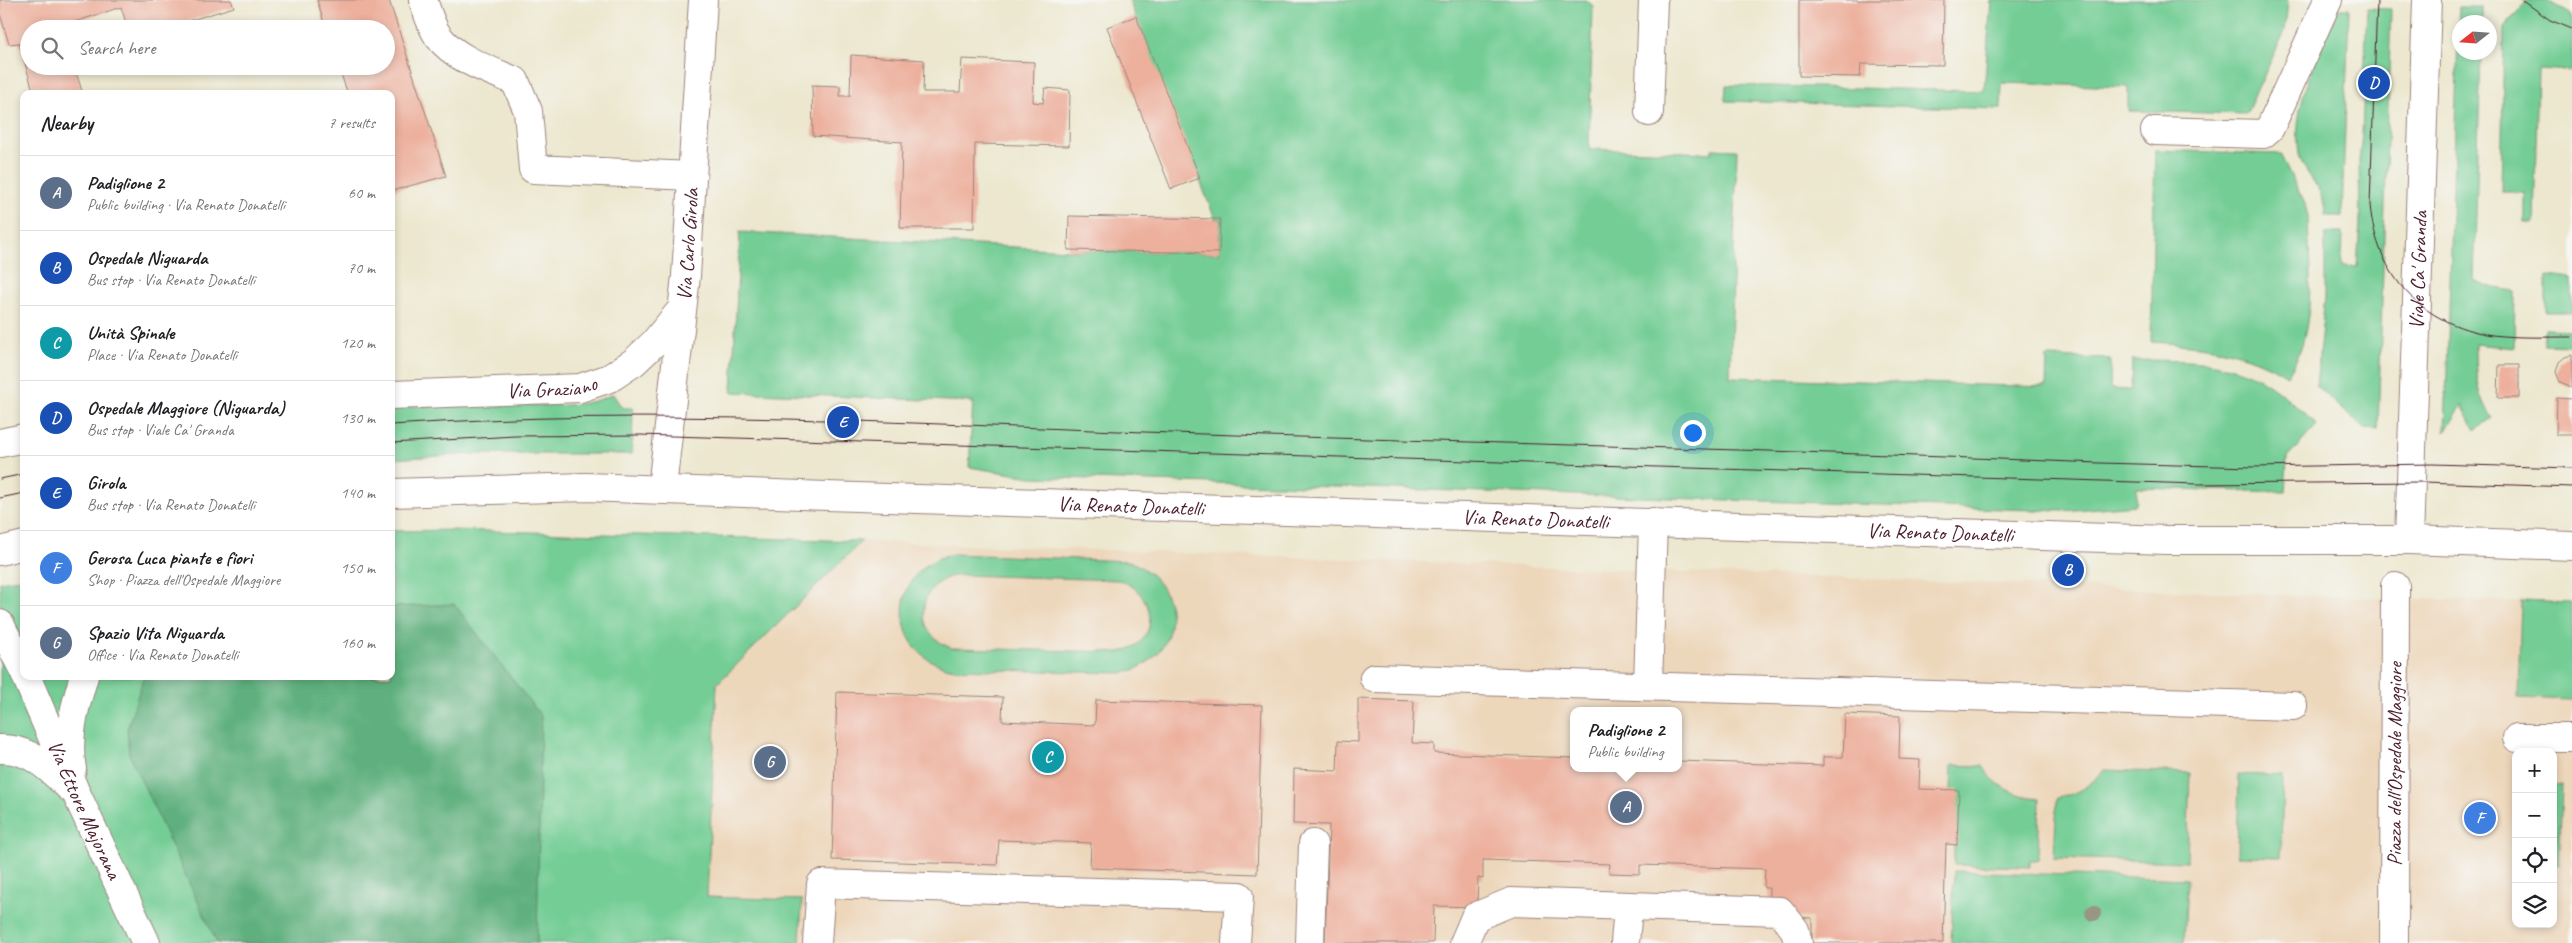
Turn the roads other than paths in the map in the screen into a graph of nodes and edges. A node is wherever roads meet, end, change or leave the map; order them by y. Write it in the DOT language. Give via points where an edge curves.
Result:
graph roads {
  1 [pos="423,0"];
  2 [pos="703,0"];
  3 [pos="1653,0"];
  4 [pos="2328,0"];
  5 [pos="2427,0"];
  6 [pos="1649,112"];
  7 [pos="2155,131"];
  8 [pos="692,176"];
  9 [pos="682,309"];
  10 [pos="395,395"];
  11 [pos="20,439"];
  12 [pos="0,443"];
  13 [pos="662,488"];
  14 [pos="395,494"];
  15 [pos="1653,522"];
  16 [pos="2409,540"];
  17 [pos="2572,546"];
  18 [pos="20,547"];
  19 [pos="0,550"];
  20 [pos="2395,586"];
  21 [pos="0,624"];
  22 [pos="20,663"];
  23 [pos="1374,678"];
  24 [pos="28,680"];
  25 [pos="83,680"];
  26 [pos="1648,686"];
  27 [pos="2293,706"];
  28 [pos="2517,738"];
  29 [pos="2572,738"];
  30 [pos="0,749"];
  31 [pos="76,793"];
  32 [pos="1313,844"];
  33 [pos="1628,907"];
  34 [pos="146,943"];
  35 [pos="816,943"];
  36 [pos="1236,943"];
  37 [pos="1310,943"];
  38 [pos="1464,943"];
  39 [pos="1625,943"];
  40 [pos="1798,943"];
  41 [pos="2394,943"];
  1 -- 8 [label="street" via="438,36 472,62 515,81 528,111 533,169"];
  2 -- 8 [label="street, Via Carlo Girola"];
  3 -- 6 [label="street"];
  4 -- 7 [label="street" via="2270,128 2263,134"];
  5 -- 16 [label="street, Viale Ca' Granda"];
  8 -- 9 [label="street, Via Carlo Girola"];
  9 -- 10 [label="street, Via Graziano" via="634,362 610,378 580,388"];
  9 -- 13 [label="street, Via Carlo Girola"];
  11 -- 12 [label="street"];
  13 -- 14 [label="street" via="520,488"];
  13 -- 15 [label="street, Via Renato Donatelli"];
  15 -- 16 [label="street, Via Renato Donatelli" via="2167,540"];
  15 -- 26 [label="street"];
  16 -- 17 [label="street"];
  18 -- 19 [label="street"];
  20 -- 41 [label="street, Piazza dell'Ospedale Maggiore"];
  21 -- 22 [label="street"];
  23 -- 26 [label="street"];
  24 -- 31 [label="street, Via Ettore Majorana"];
  25 -- 31 [label="street" via="73,712 70,737"];
  26 -- 27 [label="street"];
  28 -- 29 [label="street"];
  30 -- 31 [label="street" via="8,748 37,758"];
  31 -- 34 [label="street, Via Ettore Majorana"];
  32 -- 37 [label="street"];
  33 -- 38 [label="street" via="1511,902 1475,918"];
  33 -- 39 [label="street"];
  33 -- 40 [label="street" via="1780,911 1795,930"];
  35 -- 36 [label="street" via="821,884 1239,896"];
}
